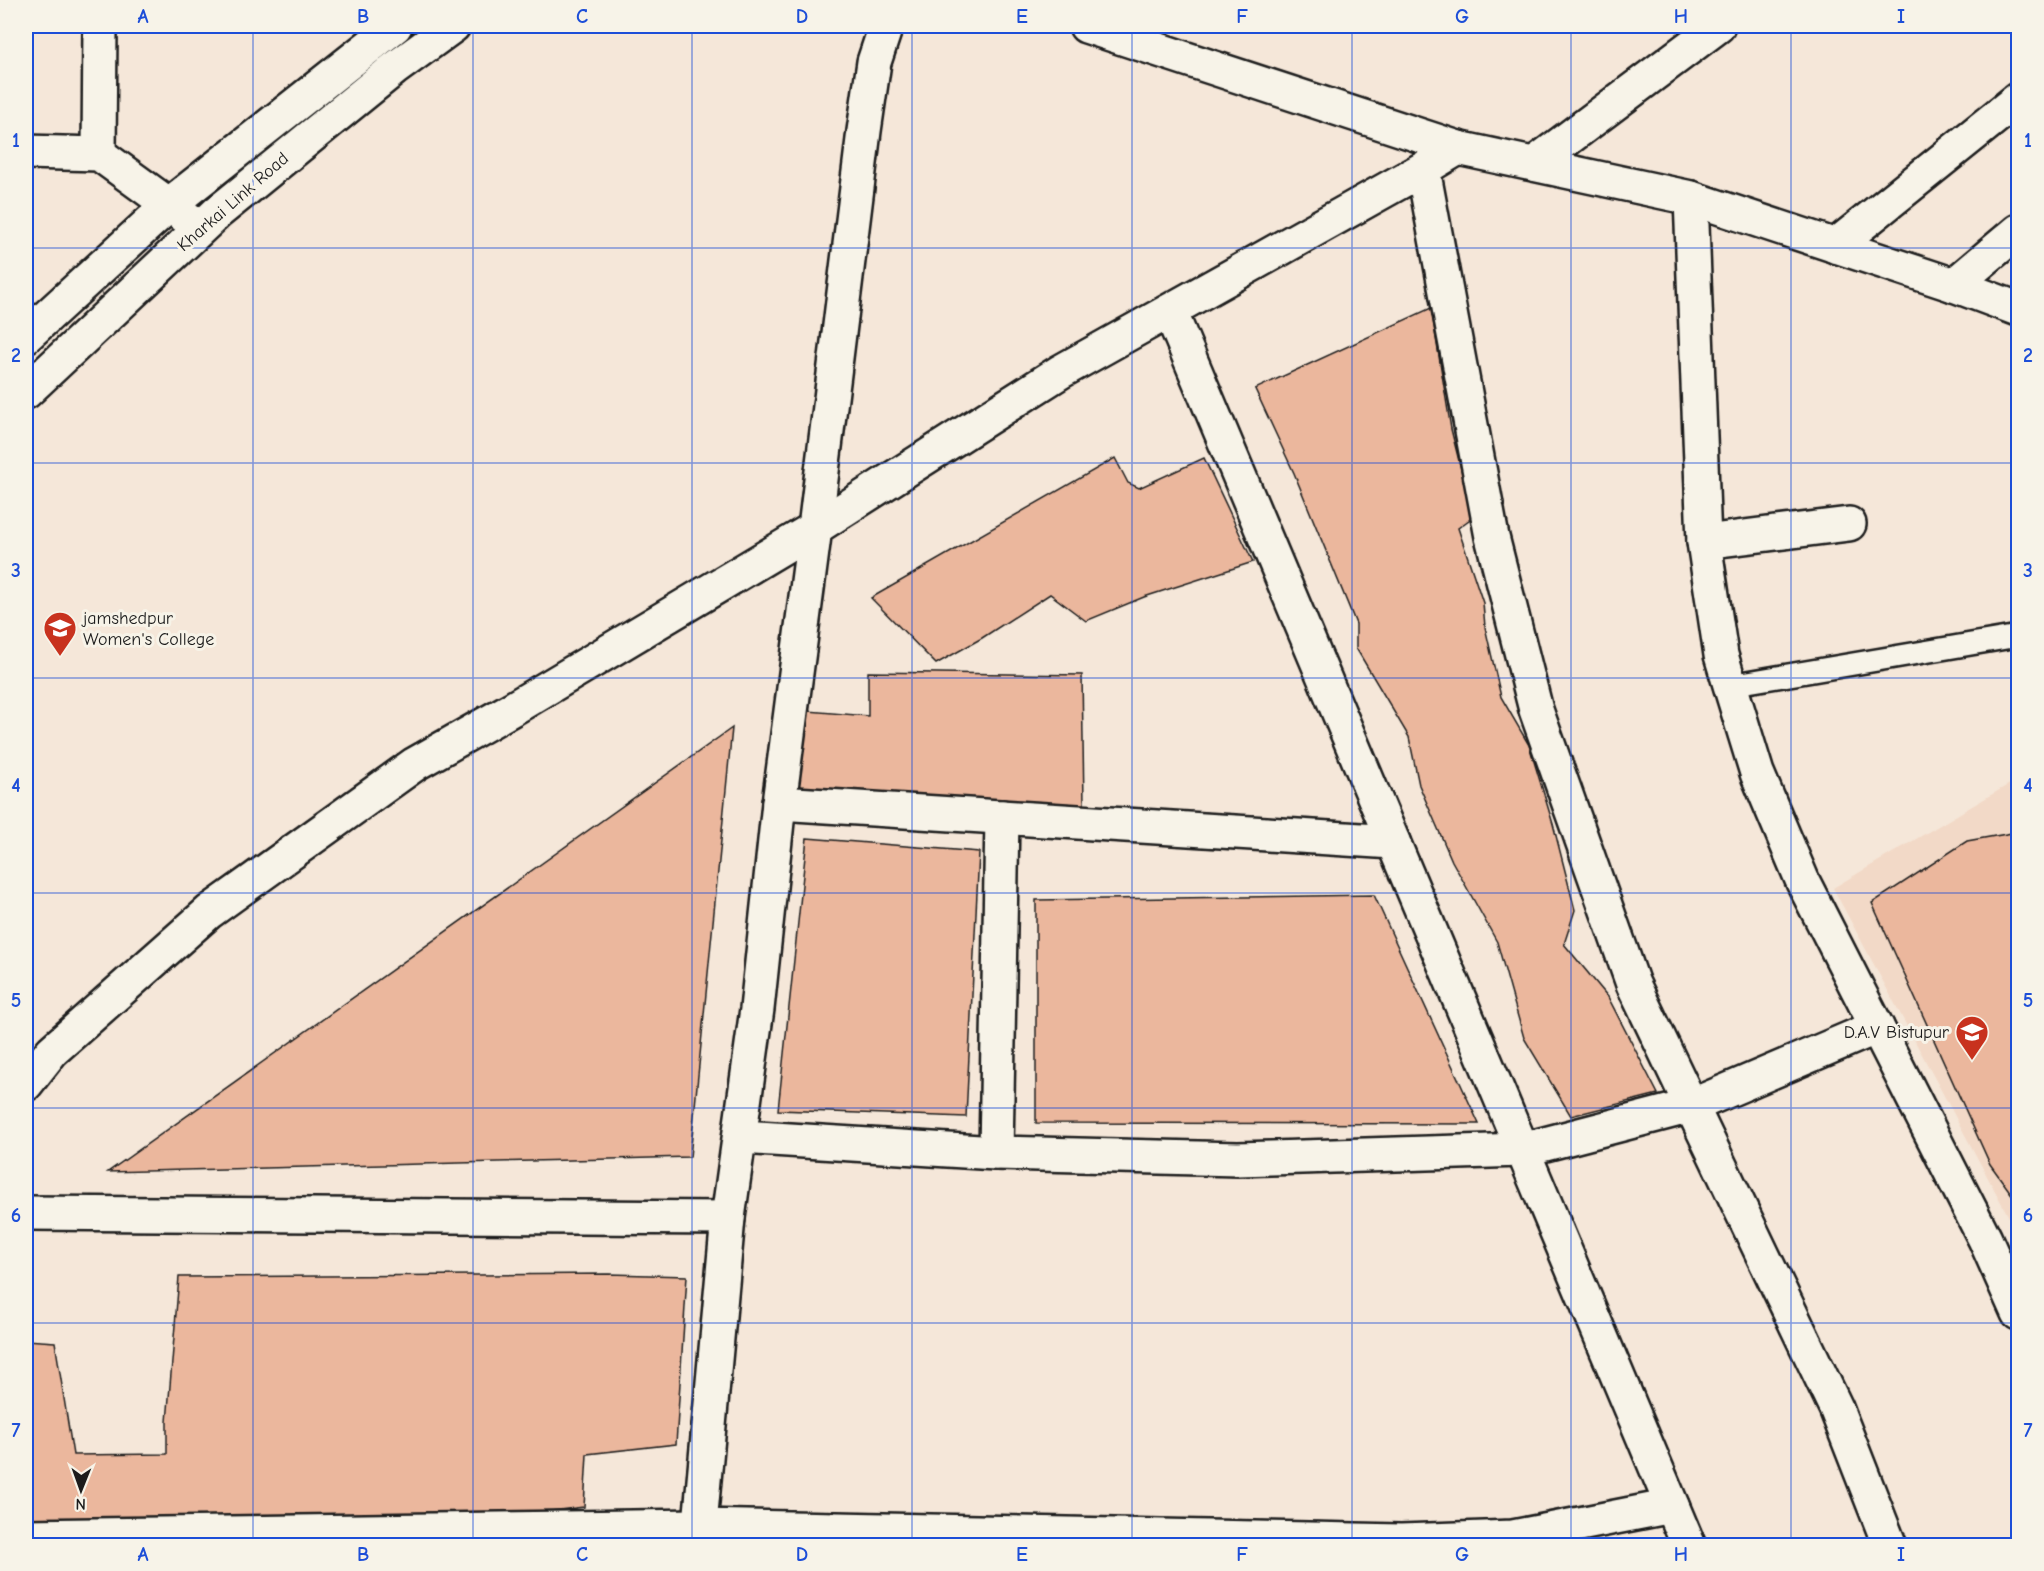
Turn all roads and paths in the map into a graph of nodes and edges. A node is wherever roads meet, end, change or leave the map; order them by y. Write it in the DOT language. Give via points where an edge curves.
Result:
graph roads {
  1 [pos="100,26"];
  2 [pos="395,26"];
  3 [pos="453,26"];
  4 [pos="885,26"];
  5 [pos="1086,26"];
  6 [pos="1718,26"];
  7 [pos="2019,99"];
  8 [pos="1458,148"];
  9 [pos="26,152"];
  10 [pos="99,154"];
  11 [pos="1534,164"];
  12 [pos="1423,169"];
  13 [pos="1691,198"];
  14 [pos="170,204"];
  15 [pos="201,228"];
  16 [pos="2019,231"];
  17 [pos="1835,246"];
  18 [pos="1954,285"];
  19 [pos="2019,309"];
  20 [pos="1170,311"];
  21 [pos="26,336"];
  22 [pos="26,392"];
  23 [pos="1849,524"];
  24 [pos="815,528"];
  25 [pos="1704,542"];
  26 [pos="2019,636"];
  27 [pos="1730,685"];
  28 [pos="778,803"];
  29 [pos="1002,817"];
  30 [pos="1393,842"];
  31 [pos="1877,1027"];
  32 [pos="26,1084"];
  33 [pos="1691,1106"];
  34 [pos="741,1137"];
  35 [pos="1522,1150"];
  36 [pos="996,1153"];
  37 [pos="26,1213"];
  38 [pos="728,1218"];
  39 [pos="2019,1313"];
  40 [pos="1672,1506"];
  41 [pos="26,1536"];
  42 [pos="698,1536"];
  43 [pos="377,1538"];
  44 [pos="982,1539"];
  45 [pos="1248,1542"];
  46 [pos="1689,1545"];
  47 [pos="1890,1545"];
  1 -- 10 [label="street"];
  2 -- 14 [label="street, Kharkai Link Road"];
  3 -- 15 [label="street, Kharkai Link Road" via="393,69"];
  4 -- 24 [label="street" via="874,62 864,130"];
  5 -- 8 [label="street"];
  6 -- 11 [label="street"];
  7 -- 17 [label="street"];
  8 -- 11 [label="street"];
  8 -- 12 [label="street"];
  9 -- 10 [label="street"];
  10 -- 14 [label="street"];
  11 -- 13 [label="street"];
  12 -- 20 [label="street"];
  12 -- 33 [label="street" via="1492,537 1536,710 1633,984"];
  13 -- 17 [label="street"];
  13 -- 25 [label="street"];
  14 -- 15 [label="street"];
  14 -- 21 [label="street, Kharkai Link Road"];
  15 -- 22 [label="street, Kharkai Link Road"];
  16 -- 18 [label="street"];
  17 -- 18 [label="street"];
  18 -- 19 [label="street"];
  20 -- 24 [label="street" via="1060,372"];
  20 -- 30 [label="street"];
  23 -- 25 [label="street"];
  24 -- 28 [label="street"];
  24 -- 32 [label="street" via="405,771 209,912 52,1050"];
  25 -- 27 [label="street" via="1721,655"];
  26 -- 27 [label="lane"];
  27 -- 31 [label="street" via="1757,773 1803,882"];
  28 -- 29 [label="street"];
  28 -- 34 [label="street"];
  29 -- 30 [label="street"];
  29 -- 36 [label="street"];
  30 -- 35 [label="street"];
  31 -- 33 [label="street"];
  31 -- 39 [label="street"];
  33 -- 35 [label="street"];
  33 -- 47 [label="street" via="1836,1408"];
  34 -- 36 [label="street"];
  34 -- 38 [label="street"];
  35 -- 36 [label="street" via="1238,1159"];
  35 -- 40 [label="street"];
  37 -- 38 [label="street"];
  38 -- 42 [label="street"];
  40 -- 45 [label="street" via="1513,1537"];
  40 -- 46 [label="street"];
  41 -- 43 [label="street"];
  42 -- 43 [label="street"];
  42 -- 44 [label="street"];
  44 -- 45 [label="street"];
}
